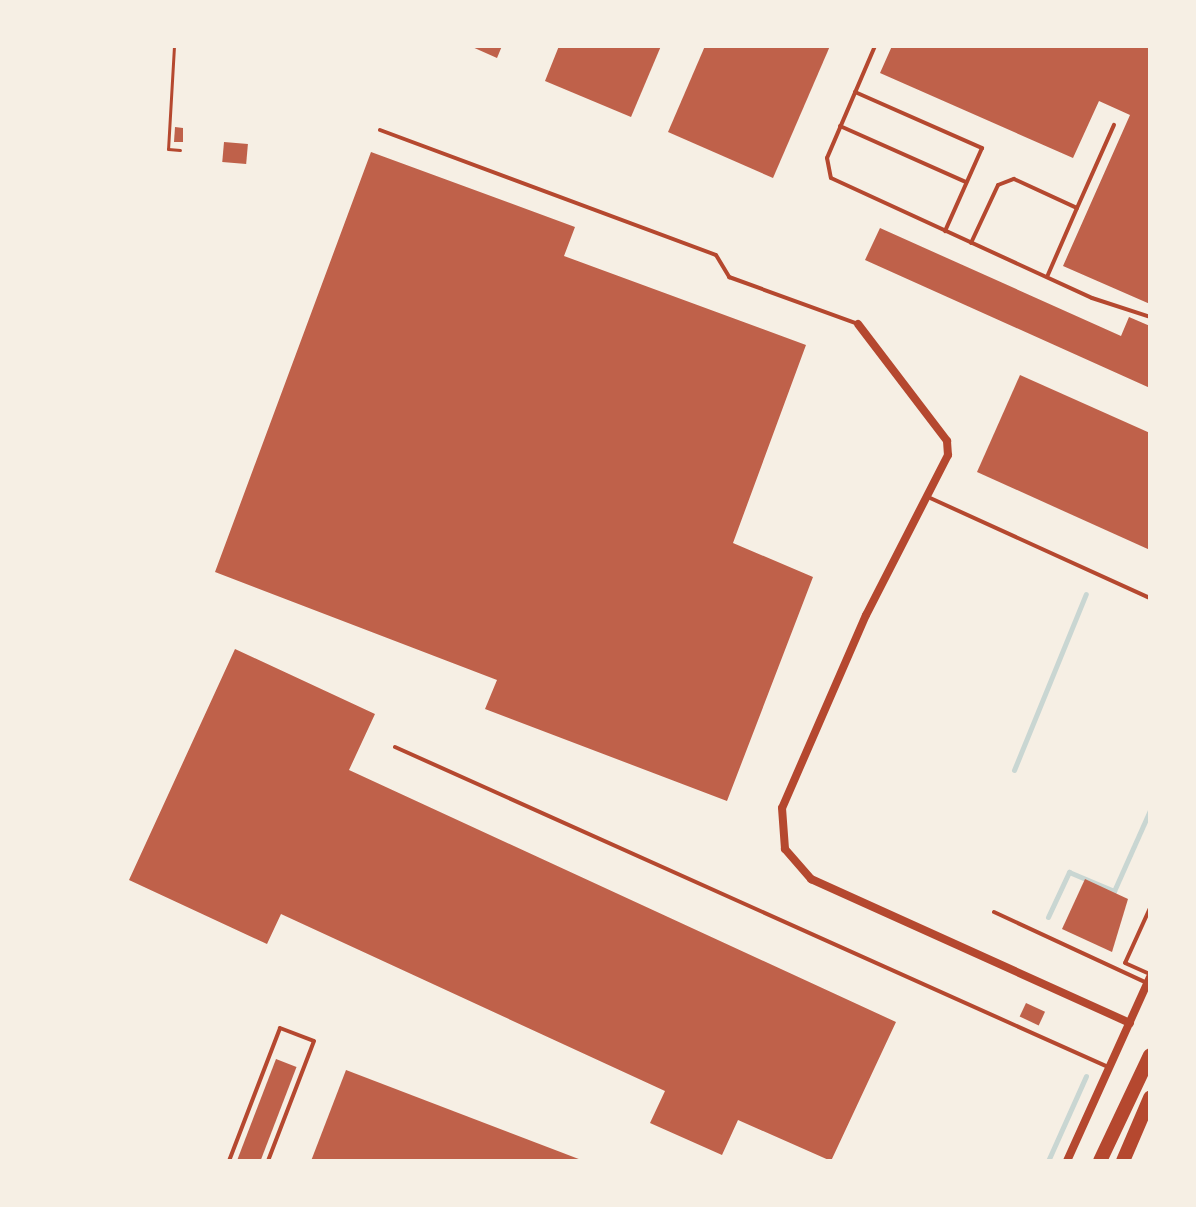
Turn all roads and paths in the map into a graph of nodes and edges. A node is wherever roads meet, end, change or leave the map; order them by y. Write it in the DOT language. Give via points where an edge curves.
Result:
graph roads {
  1 [pos="174,46"];
  2 [pos="875,46"];
  3 [pos="855,92"];
  4 [pos="1114,125"];
  5 [pos="840,126"];
  6 [pos="380,130"];
  7 [pos="180,150"];
  8 [pos="966,183"];
  9 [pos="1077,208"];
  10 [pos="945,231"];
  11 [pos="971,243"];
  12 [pos="1047,277"];
  13 [pos="1150,317"];
  14 [pos="858,324"];
  15 [pos="928,497"];
  16 [pos="1150,598"];
  17 [pos="395,747"];
  18 [pos="1150,908"];
  19 [pos="994,912"];
  20 [pos="1149,978"];
  21 [pos="1130,1023"];
  22 [pos="1150,1055"];
  23 [pos="1110,1068"];
  24 [pos="1150,1098"];
  25 [pos="229,1161"];
  26 [pos="268,1161"];
  27 [pos="1067,1161"];
  28 [pos="1100,1161"];
  29 [pos="1123,1161"];
  1 -- 7 [label="path" via="168,149"];
  2 -- 3 [label="lane"];
  3 -- 5 [label="lane"];
  3 -- 8 [label="lane" via="982,148"];
  4 -- 9 [label="lane"];
  5 -- 8 [label="lane"];
  5 -- 10 [label="lane" via="826,162 833,179"];
  6 -- 14 [label="lane" via="716,255 729,277"];
  8 -- 10 [label="lane"];
  9 -- 11 [label="lane" via="1006,179"];
  9 -- 12 [label="lane"];
  10 -- 11 [label="lane"];
  11 -- 12 [label="lane"];
  12 -- 13 [label="lane"];
  14 -- 15 [label="street" via="947,441 948,455"];
  15 -- 16 [label="lane"];
  15 -- 21 [label="street" via="866,615 782,808 785,849 811,879"];
  17 -- 23 [label="lane"];
  18 -- 20 [label="lane" via="1125,963"];
  19 -- 20 [label="lane"];
  20 -- 21 [label="street"];
  21 -- 23 [label="street"];
  22 -- 28 [label="highway"];
  23 -- 27 [label="street"];
  24 -- 29 [label="highway"];
  25 -- 26 [label="lane" via="280,1028 314,1041"];
}
